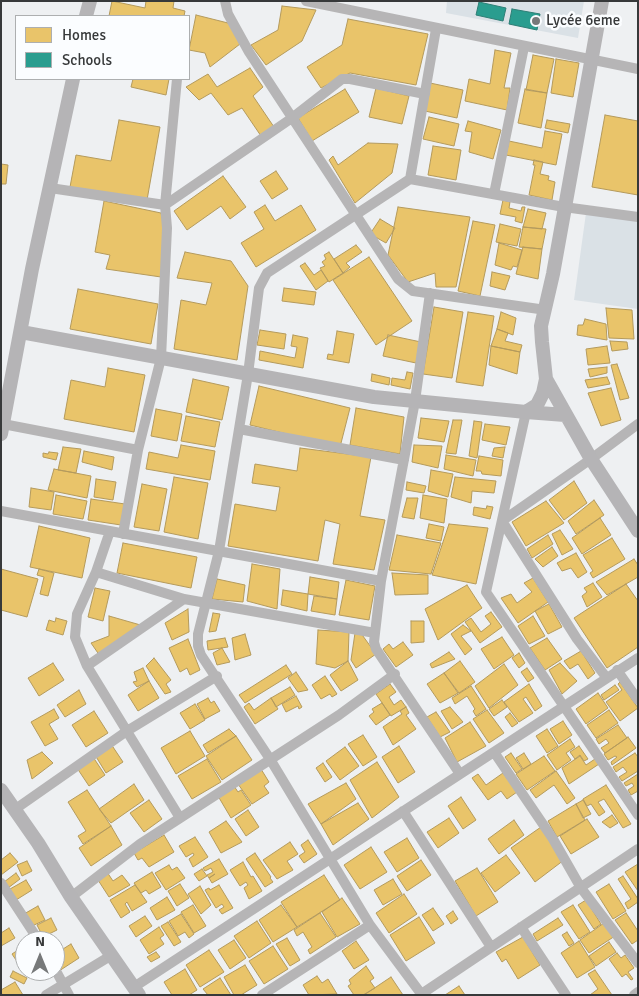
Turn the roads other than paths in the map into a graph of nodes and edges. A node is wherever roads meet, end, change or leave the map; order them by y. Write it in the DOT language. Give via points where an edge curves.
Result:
graph roads {
  1 [pos="90,1"];
  2 [pos="225,1"];
  3 [pos="306,1"];
  4 [pos="602,1"];
  5 [pos="86,15"];
  6 [pos="436,29"];
  7 [pos="524,47"];
  8 [pos="590,60"];
  9 [pos="638,68"];
  10 [pos="73,80"];
  11 [pos="177,80"];
  12 [pos="425,94"];
  13 [pos="292,118"];
  14 [pos="410,179"];
  15 [pos="50,188"];
  16 [pos="494,194"];
  17 [pos="165,205"];
  18 [pos="564,207"];
  19 [pos="356,214"];
  20 [pos="638,217"];
  21 [pos="430,293"];
  22 [pos="546,310"];
  23 [pos="21,332"];
  24 [pos="161,358"];
  25 [pos="248,374"];
  26 [pos="7,377"];
  27 [pos="546,379"];
  28 [pos="415,401"];
  29 [pos="526,412"];
  30 [pos="565,415"];
  31 [pos="638,424"];
  32 [pos="2,429"];
  33 [pos="239,429"];
  34 [pos="138,450"];
  35 [pos="592,459"];
  36 [pos="404,460"];
  37 [pos="1,511"];
  38 [pos="502,521"];
  39 [pos="638,530"];
  40 [pos="110,531"];
  41 [pos="124,534"];
  42 [pos="219,551"];
  43 [pos="96,572"];
  44 [pos="381,581"];
  45 [pos="184,599"];
  46 [pos="206,603"];
  47 [pos="375,633"];
  48 [pos="638,658"];
  49 [pos="87,666"];
  50 [pos="617,670"];
  51 [pos="395,674"];
  52 [pos="217,676"];
  53 [pos="606,677"];
  54 [pos="638,700"];
  55 [pos="564,704"];
  56 [pos="127,731"];
  57 [pos="494,752"];
  58 [pos="270,758"];
  59 [pos="460,774"];
  60 [pos="2,793"];
  61 [pos="14,810"];
  62 [pos="403,812"];
  63 [pos="638,815"];
  64 [pos="180,818"];
  65 [pos="638,849"];
  66 [pos="331,859"];
  67 [pos="1,883"];
  68 [pos="582,888"];
  69 [pos="70,897"];
  70 [pos="370,925"];
  71 [pos="521,927"];
  72 [pos="32,931"];
  73 [pos="491,947"];
  74 [pos="112,955"];
  75 [pos="638,963"];
  76 [pos="62,981"];
  77 [pos="64,984"];
  78 [pos="137,991"];
  79 [pos="638,992"];
  80 [pos="421,994"];
  81 [pos="46,995"];
  82 [pos="69,995"];
  83 [pos="262,995"];
  84 [pos="566,995"];
  85 [pos="634,995"];
  1 -- 5 [label="street"];
  2 -- 13 [label="street" via="228,14 249,52"];
  3 -- 6 [label="street"];
  4 -- 8 [label="street"];
  6 -- 7 [label="street"];
  6 -- 12 [label="street"];
  7 -- 8 [label="street"];
  7 -- 16 [label="street"];
  8 -- 9 [label="street"];
  8 -- 18 [label="street"];
  10 -- 15 [label="street"];
  11 -- 17 [label="street"];
  12 -- 13 [label="street" via="342,79"];
  12 -- 14 [label="street"];
  13 -- 17 [label="street"];
  13 -- 19 [label="street"];
  14 -- 16 [label="street"];
  14 -- 19 [label="street"];
  15 -- 17 [label="street"];
  15 -- 23 [label="street"];
  16 -- 18 [label="street"];
  17 -- 24 [label="street" via="167,228"];
  18 -- 20 [label="street"];
  18 -- 22 [label="street"];
  19 -- 21 [label="street" via="398,280 413,291"];
  19 -- 25 [label="street" via="267,273 262,280"];
  21 -- 22 [label="street"];
  21 -- 28 [label="street"];
  22 -- 27 [label="street" via="541,326"];
  23 -- 24 [label="street"];
  23 -- 26 [label="street"];
  24 -- 25 [label="street"];
  24 -- 34 [label="street"];
  25 -- 28 [label="street" via="374,397"];
  25 -- 33 [label="street"];
  26 -- 32 [label="street"];
  27 -- 29 [label="street" via="536,406"];
  27 -- 30 [label="street"];
  28 -- 29 [label="street"];
  28 -- 36 [label="street"];
  29 -- 30 [label="street"];
  29 -- 38 [label="street"];
  30 -- 35 [label="street"];
  31 -- 35 [label="street"];
  32 -- 34 [label="street"];
  33 -- 36 [label="street"];
  33 -- 42 [label="street"];
  34 -- 41 [label="street"];
  35 -- 38 [label="street"];
  35 -- 39 [label="street"];
  36 -- 44 [label="street"];
  37 -- 40 [label="street"];
  38 -- 53 [label="street" via="577,639"];
  38 -- 55 [label="street" via="486,592"];
  40 -- 41 [label="street"];
  40 -- 43 [label="street"];
  41 -- 42 [label="street"];
  42 -- 44 [label="street"];
  42 -- 46 [label="street"];
  43 -- 45 [label="street"];
  43 -- 49 [label="street" via="77,614 74,637"];
  44 -- 47 [label="street"];
  45 -- 46 [label="street"];
  45 -- 49 [label="street"];
  46 -- 47 [label="street"];
  46 -- 52 [label="street" via="198,646"];
  47 -- 51 [label="street" via="376,649"];
  48 -- 50 [label="street"];
  49 -- 56 [label="street"];
  50 -- 53 [label="street"];
  50 -- 54 [label="street"];
  51 -- 58 [label="street" via="339,715"];
  51 -- 59 [label="street"];
  52 -- 56 [label="street"];
  52 -- 58 [label="street"];
  53 -- 55 [label="street"];
  55 -- 57 [label="street"];
  55 -- 63 [label="street"];
  56 -- 61 [label="street"];
  56 -- 64 [label="street"];
  57 -- 59 [label="street"];
  57 -- 68 [label="street"];
  58 -- 64 [label="street"];
  58 -- 66 [label="street"];
  59 -- 62 [label="street"];
  60 -- 61 [label="street"];
  61 -- 69 [label="street"];
  62 -- 66 [label="street"];
  62 -- 73 [label="street"];
  64 -- 69 [label="street"];
  65 -- 68 [label="street"];
  66 -- 70 [label="street"];
  66 -- 78 [label="street"];
  67 -- 72 [label="street"];
  68 -- 71 [label="street"];
  68 -- 75 [label="street"];
  69 -- 74 [label="street"];
  70 -- 80 [label="street"];
  70 -- 83 [label="street"];
  71 -- 73 [label="street"];
  71 -- 84 [label="street"];
  73 -- 80 [label="street"];
  74 -- 77 [label="street"];
  74 -- 78 [label="street"];
  76 -- 77 [label="street"];
  77 -- 81 [label="street"];
  77 -- 82 [label="street"];
  79 -- 85 [label="street"];
}
